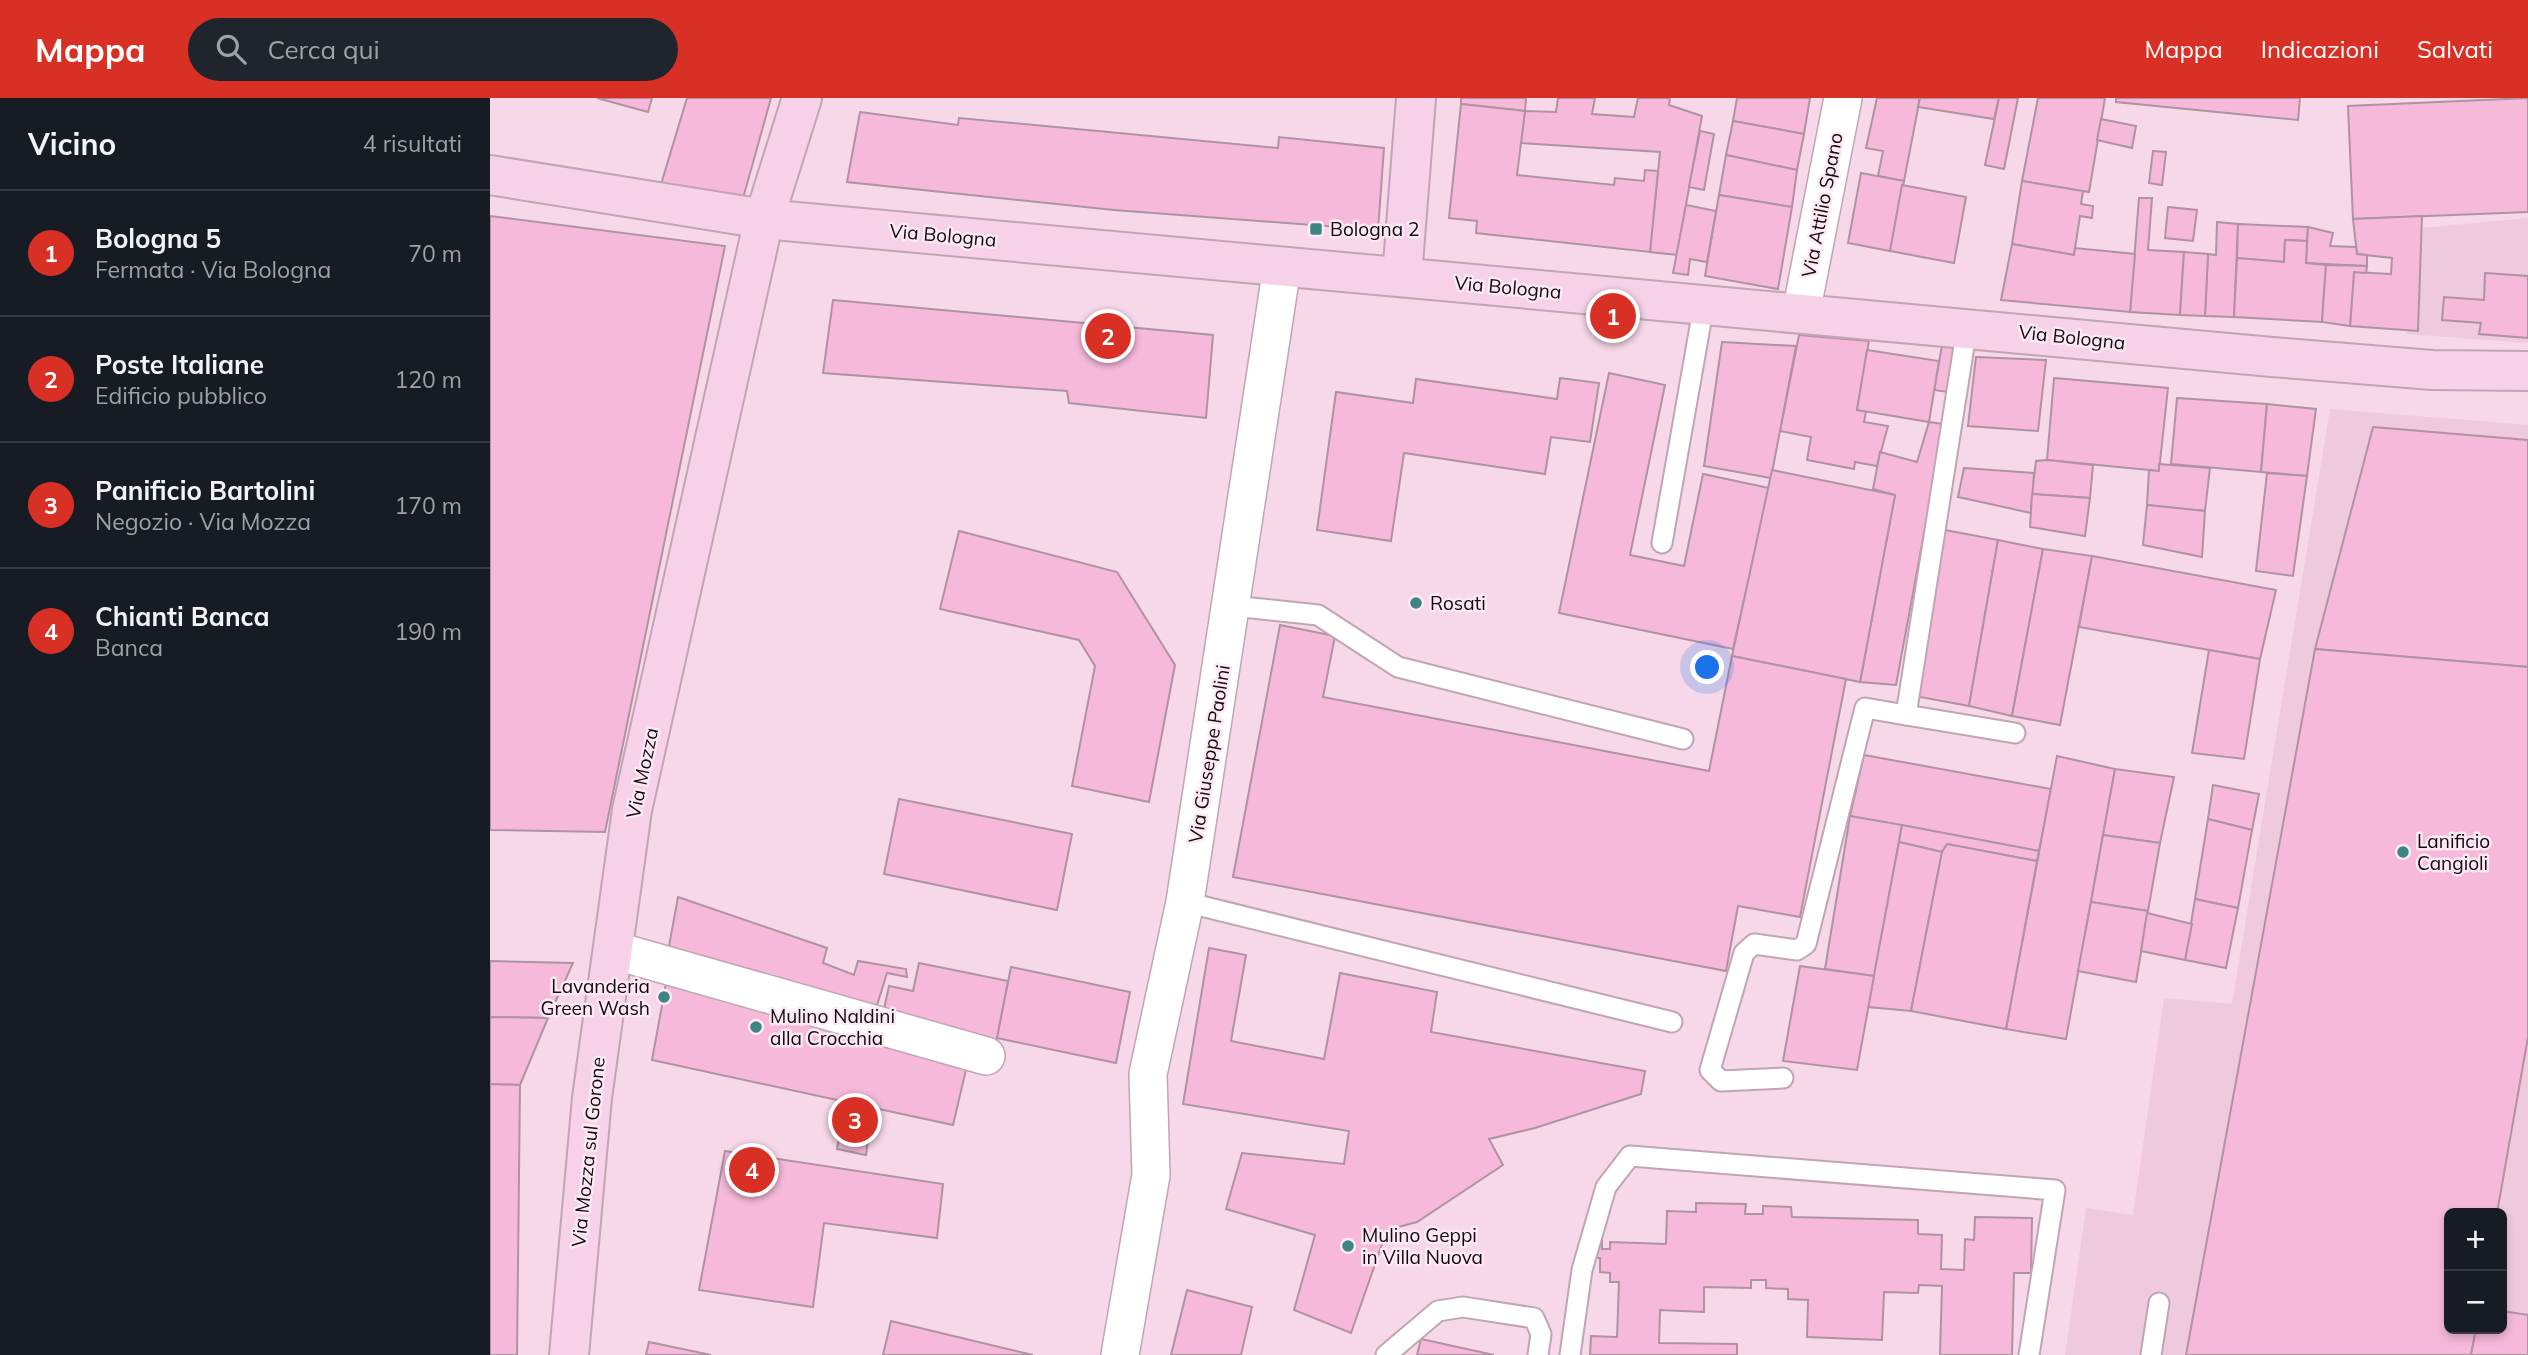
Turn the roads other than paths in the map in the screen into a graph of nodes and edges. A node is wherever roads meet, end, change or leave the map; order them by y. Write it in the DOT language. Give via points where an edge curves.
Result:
graph roads {
  1 [pos="802,98"];
  2 [pos="1416,98"];
  3 [pos="1843,98"];
  4 [pos="490,175"];
  5 [pos="764,219"];
  6 [pos="1282,267"];
  7 [pos="1402,277"];
  8 [pos="1704,304"];
  9 [pos="1801,313"];
  10 [pos="1967,327"];
  11 [pos="2528,371"];
  12 [pos="1662,543"];
  13 [pos="1233,606"];
  14 [pos="1906,715"];
  15 [pos="2015,733"];
  16 [pos="1683,739"];
  17 [pos="1185,902"];
  18 [pos="613,950"];
  19 [pos="1672,1022"];
  20 [pos="986,1056"];
  21 [pos="1783,1078"];
  22 [pos="2159,1303"];
  23 [pos="569,1355"];
  24 [pos="1120,1355"];
  25 [pos="1386,1355"];
  26 [pos="1538,1355"];
  27 [pos="1570,1355"];
  28 [pos="2029,1355"];
  29 [pos="2151,1355"];
  1 -- 5 [label="street, Via Mozza"];
  2 -- 7 [label="street"];
  3 -- 9 [label="street, Via Attilio Spano"];
  4 -- 5 [label="street, Via Bologna"];
  5 -- 6 [label="street, Via Bologna"];
  5 -- 18 [label="street, Via Mozza" via="632,810"];
  6 -- 7 [label="street, Via Bologna"];
  6 -- 13 [label="street, Via Giuseppe Paolini"];
  7 -- 8 [label="street, Via Bologna"];
  8 -- 9 [label="street, Via Bologna"];
  8 -- 12 [label="lane"];
  9 -- 10 [label="street, Via Bologna"];
  10 -- 11 [label="street, Via Bologna" via="2432,370"];
  10 -- 14 [label="lane"];
  13 -- 16 [label="lane" via="1318,615 1398,667"];
  13 -- 17 [label="street, Via Giuseppe Paolini"];
  14 -- 15 [label="lane"];
  14 -- 21 [label="lane" via="1865,708 1806,944 1797,950 1754,944 1744,953 1710,1070 1721,1081"];
  17 -- 19 [label="lane"];
  17 -- 24 [label="street, Via Giuseppe Paolini" via="1148,1074 1151,1175"];
  18 -- 20 [label="street"];
  18 -- 23 [label="street, Via Mozza sul Gorone" via="592,1098"];
  22 -- 29 [label="lane"];
  25 -- 26 [label="lane" via="1438,1311 1463,1307 1534,1318 1541,1334"];
  27 -- 28 [label="lane" via="1582,1270 1606,1187 1630,1156 2055,1190"];
}
